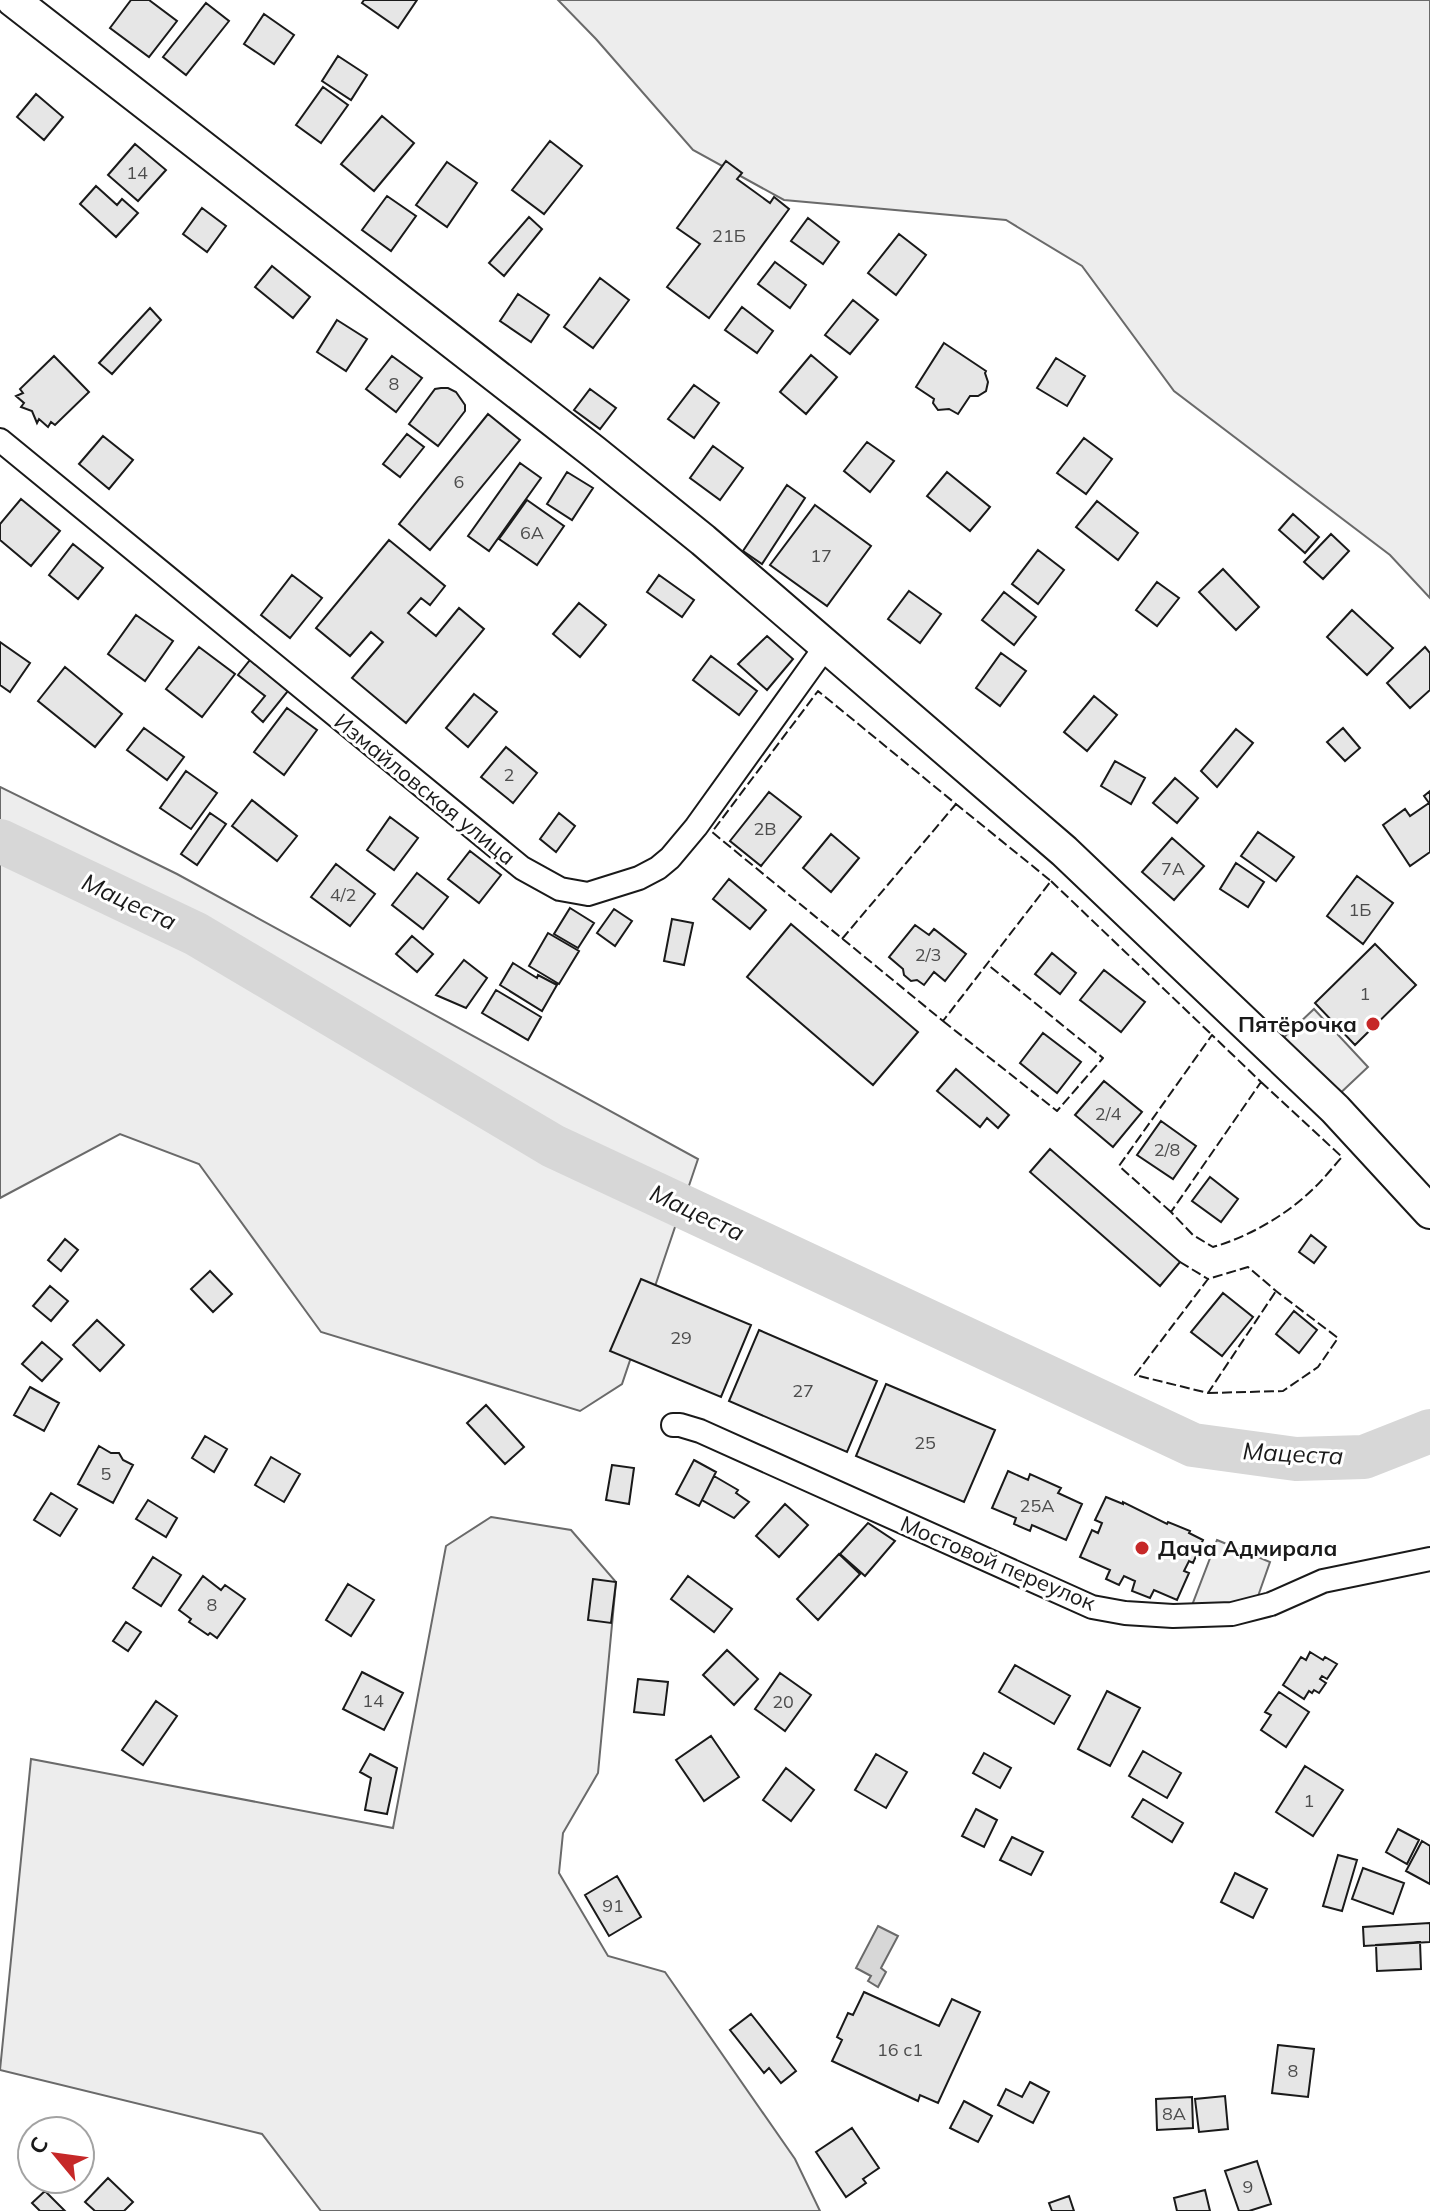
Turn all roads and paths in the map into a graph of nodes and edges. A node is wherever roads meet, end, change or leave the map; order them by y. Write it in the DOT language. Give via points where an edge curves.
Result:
graph roads {
  1 [pos="13,0"];
  2 [pos="0,440"];
  3 [pos="826,646"];
  4 [pos="1430,1212"];
  5 [pos="673,1425"];
  6 [pos="1430,1559"];
  1 -- 3 [label="street" via="594,452"];
  2 -- 3 [label="street, Измайловская улица" via="522,868 560,889 588,894 639,878 670,858"];
  3 -- 4 [label="street" via="1064,851 1335,1109"];
  5 -- 6 [label="street, Мостовой переулок" via="700,1431 1092,1607 1125,1613 1232,1614 1323,1581"];
}
